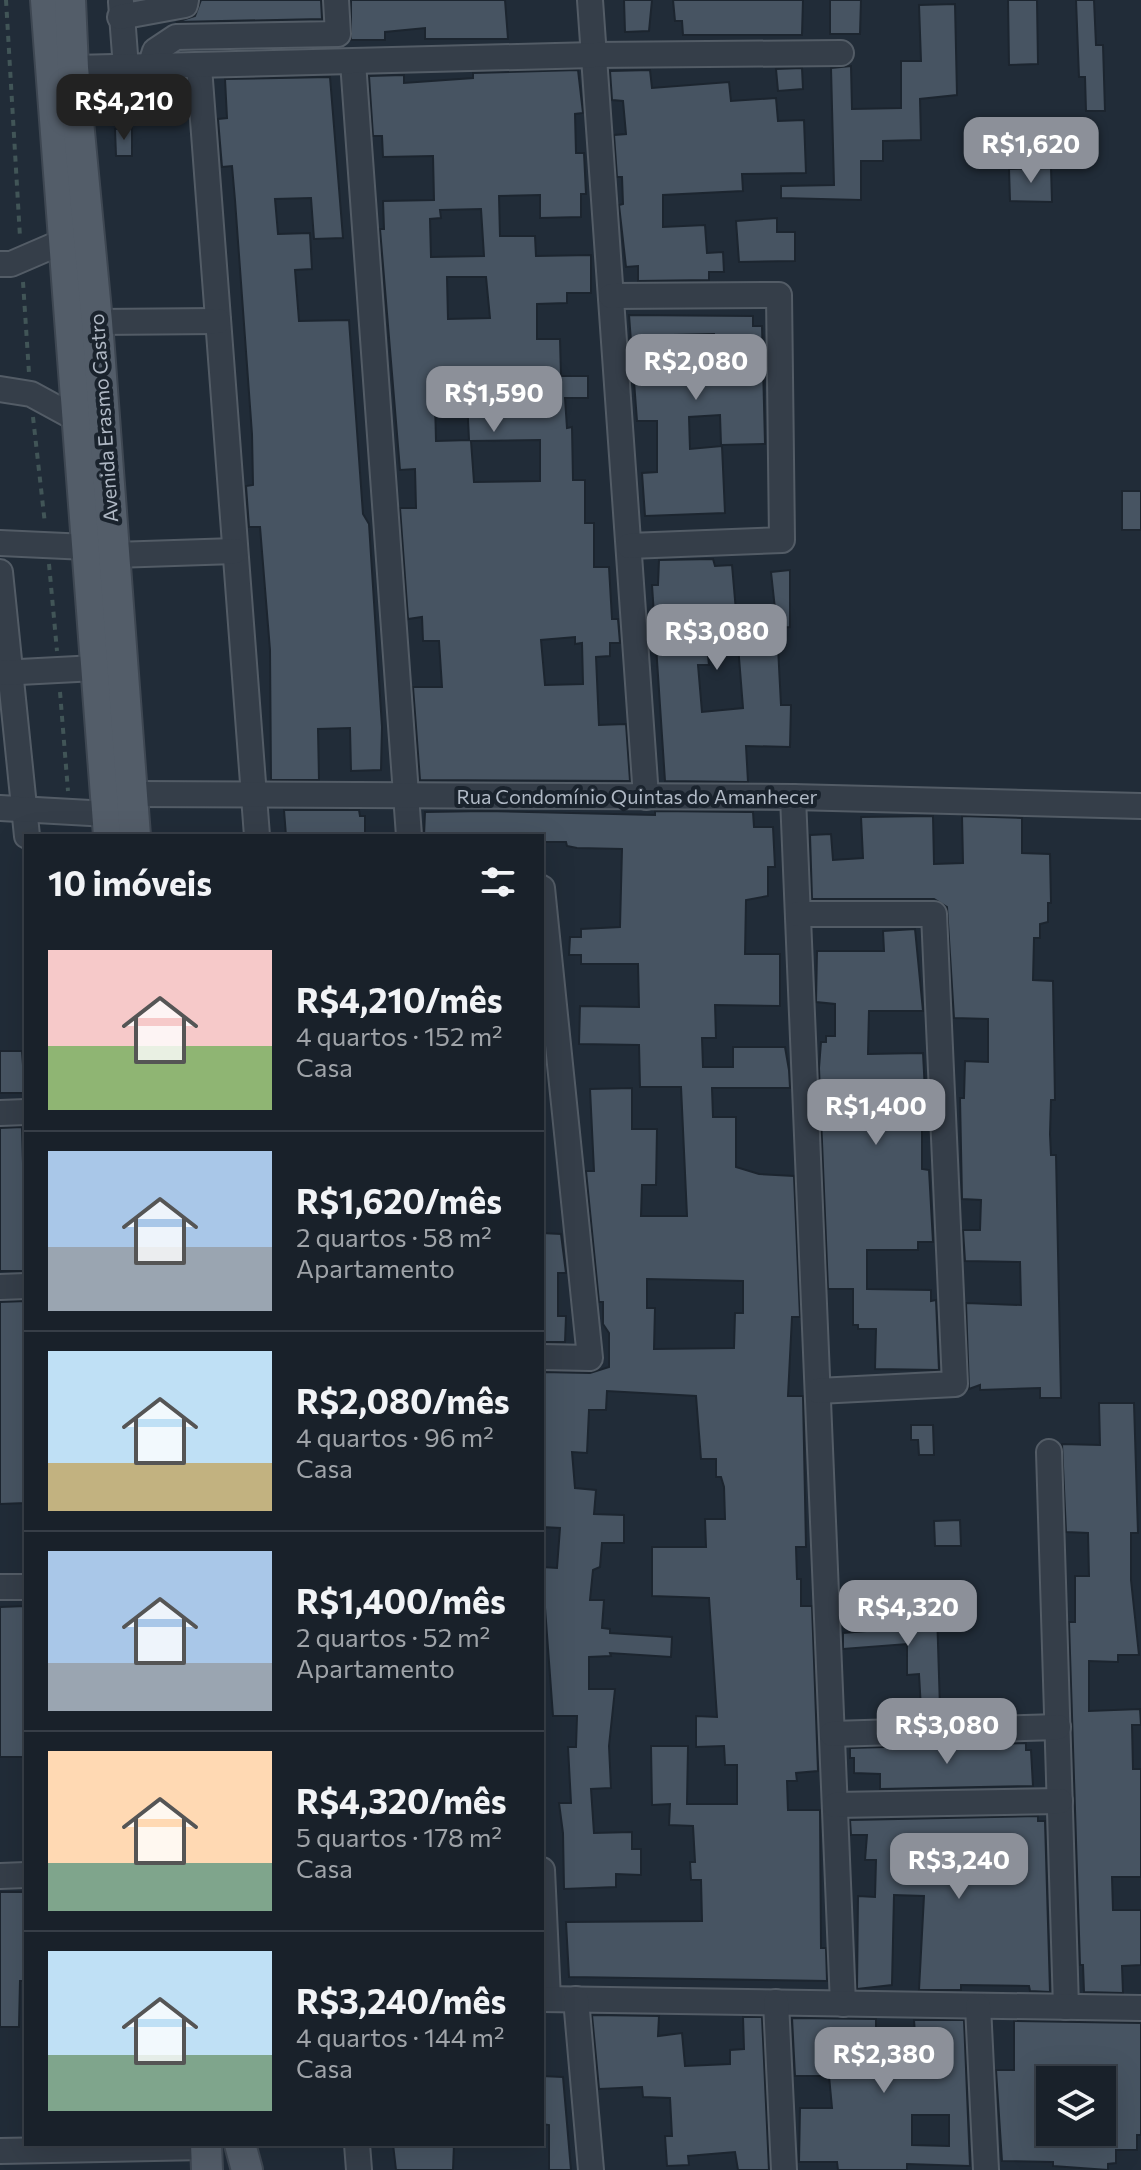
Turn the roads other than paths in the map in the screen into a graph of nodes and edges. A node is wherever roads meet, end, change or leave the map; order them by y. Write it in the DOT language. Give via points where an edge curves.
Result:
graph roads {
  1 [pos="46,0"];
  2 [pos="70,0"];
  3 [pos="186,0"];
  4 [pos="336,0"];
  5 [pos="590,0"];
  6 [pos="120,8"];
  7 [pos="841,53"];
  8 [pos="594,55"];
  9 [pos="353,62"];
  10 [pos="199,67"];
  11 [pos="73,68"];
  12 [pos="138,68"];
  13 [pos="62,242"];
  14 [pos="0,264"];
  15 [pos="611,296"];
  16 [pos="218,321"];
  17 [pos="97,322"];
  18 [pos="0,389"];
  19 [pos="77,419"];
  20 [pos="0,543"];
  21 [pos="629,546"];
  22 [pos="100,551"];
  23 [pos="235,551"];
  24 [pos="0,572"];
  25 [pos="96,668"];
  26 [pos="5,673"];
  27 [pos="132,794"];
  28 [pos="254,795"];
  29 [pos="406,796"];
  30 [pos="646,797"];
  31 [pos="793,797"];
  32 [pos="1141,806"];
  33 [pos="12,808"];
  34 [pos="108,825"];
  35 [pos="26,834"];
  36 [pos="135,834"];
  37 [pos="257,834"];
  38 [pos="409,834"];
  39 [pos="544,908"];
  40 [pos="798,914"];
  41 [pos="24,1112"];
  42 [pos="0,1113"];
  43 [pos="24,1286"];
  44 [pos="0,1287"];
  45 [pos="544,1357"];
  46 [pos="818,1391"];
  47 [pos="1049,1452"];
  48 [pos="0,1587"];
  49 [pos="24,1587"];
  50 [pos="1058,1727"];
  51 [pos="832,1734"];
  52 [pos="1060,1801"];
  53 [pos="835,1805"];
  54 [pos="24,1875"];
  55 [pos="0,1876"];
  56 [pos="544,1956"];
  57 [pos="545,1999"];
  58 [pos="576,1999"];
  59 [pos="776,2002"];
  60 [pos="843,2004"];
  61 [pos="978,2006"];
  62 [pos="1066,2007"];
  63 [pos="1141,2008"];
  64 [pos="241,2146"];
  65 [pos="357,2146"];
  66 [pos="0,2151"];
  67 [pos="112,2154"];
  68 [pos="206,2154"];
  69 [pos="247,2170"];
  70 [pos="359,2170"];
  71 [pos="591,2170"];
  72 [pos="784,2170"];
  73 [pos="986,2170"];
  1 -- 13 [label="main road, Avenida Erasmo Castro"];
  2 -- 11 [label="main road, Avenida Erasmo Castro"];
  3 -- 6 [label="street" via="185,5"];
  4 -- 12 [label="street" via="338,34 176,37"];
  5 -- 8 [label="street"];
  6 -- 12 [label="street"];
  7 -- 8 [label="street"];
  8 -- 9 [label="street"];
  8 -- 15 [label="street"];
  9 -- 10 [label="street"];
  9 -- 29 [label="street"];
  10 -- 12 [label="street"];
  10 -- 16 [label="street"];
  11 -- 12 [label="street"];
  11 -- 17 [label="main road, Avenida Erasmo Castro"];
  13 -- 14 [label="street"];
  13 -- 19 [label="main road, Avenida Erasmo Castro"];
  15 -- 21 [label="street"];
  15 -- 21 [label="street" via="779,295 782,540"];
  16 -- 17 [label="street"];
  16 -- 23 [label="street"];
  17 -- 22 [label="main road, Avenida Erasmo Castro"];
  18 -- 19 [label="street" via="31,394"];
  19 -- 22 [label="main road, Avenida Erasmo Castro"];
  20 -- 22 [label="street"];
  21 -- 30 [label="street"];
  22 -- 23 [label="street"];
  22 -- 25 [label="main road, Avenida Erasmo Castro"];
  22 -- 27 [label="main road, Avenida Erasmo Castro"];
  23 -- 28 [label="street"];
  24 -- 26 [label="street"];
  25 -- 26 [label="street"];
  25 -- 34 [label="main road, Avenida Erasmo Castro"];
  26 -- 33 [label="street"];
  27 -- 28 [label="street, Rua Condomínio Quintas do Amanhecer"];
  27 -- 36 [label="main road, Avenida Erasmo Castro"];
  28 -- 29 [label="street, Rua Condomínio Quintas do Amanhecer"];
  28 -- 37 [label="street"];
  29 -- 30 [label="street, Rua Condomínio Quintas do Amanhecer"];
  29 -- 38 [label="street"];
  30 -- 31 [label="street, Rua Condomínio Quintas do Amanhecer"];
  31 -- 32 [label="street, Rua Condomínio Quintas do Amanhecer"];
  31 -- 40 [label="street"];
  33 -- 34 [label="street"];
  33 -- 35 [label="street"];
  39 -- 45 [label="street" via="590,1358"];
  40 -- 46 [label="street"];
  40 -- 46 [label="street" via="934,914 955,1384"];
  41 -- 42 [label="street"];
  43 -- 44 [label="street"];
  46 -- 51 [label="street"];
  47 -- 50 [label="street"];
  48 -- 49 [label="street"];
  50 -- 51 [label="street"];
  50 -- 52 [label="street"];
  51 -- 53 [label="street"];
  52 -- 53 [label="street"];
  52 -- 62 [label="street"];
  53 -- 60 [label="street"];
  54 -- 55 [label="street"];
  56 -- 57 [label="street"];
  57 -- 58 [label="street"];
  58 -- 59 [label="street"];
  58 -- 71 [label="street"];
  59 -- 60 [label="street"];
  59 -- 72 [label="street"];
  60 -- 61 [label="street"];
  61 -- 62 [label="street"];
  61 -- 73 [label="street"];
  62 -- 63 [label="street"];
  64 -- 69 [label="main road"];
  65 -- 70 [label="street"];
  66 -- 67 [label="street"];
  67 -- 68 [label="street"];
}
